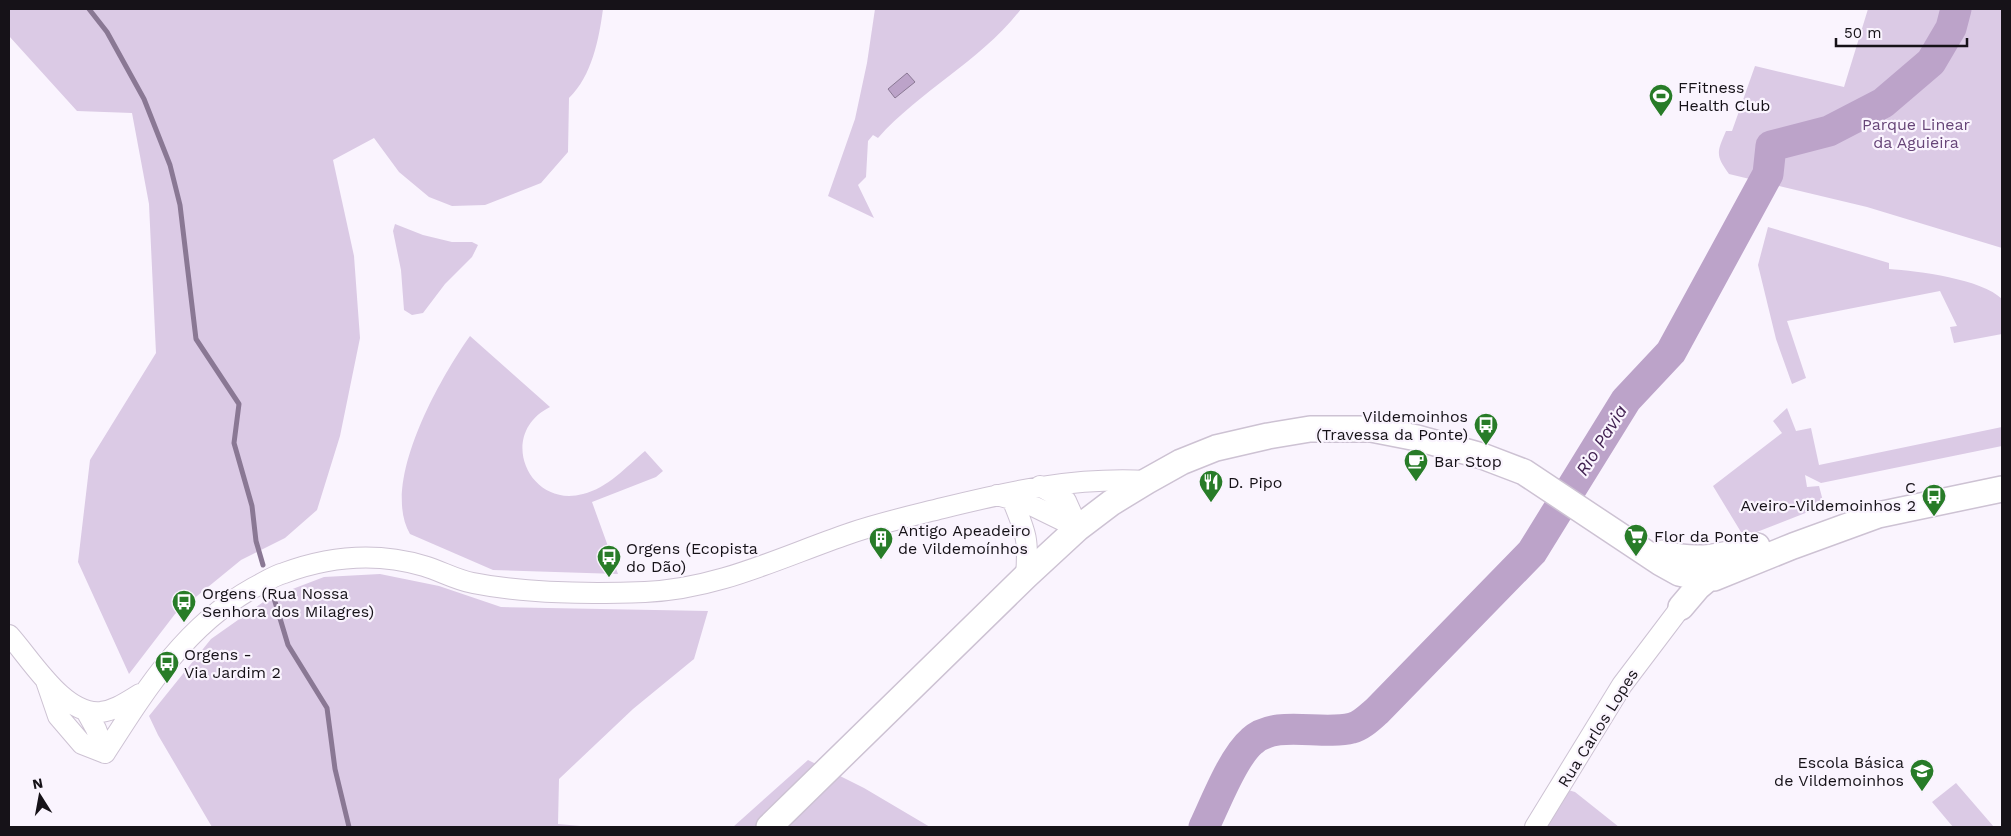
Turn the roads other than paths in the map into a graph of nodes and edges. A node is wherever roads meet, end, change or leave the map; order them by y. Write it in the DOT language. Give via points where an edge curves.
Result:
graph roads {
  1 [pos="2002,475"];
  2 [pos="1147,481"];
  3 [pos="1040,486"];
  4 [pos="2002,490"];
  5 [pos="1004,497"];
  6 [pos="1078,528"];
  7 [pos="1622,538"];
  8 [pos="1759,546"];
  9 [pos="1026,576"];
  10 [pos="1718,576"];
  11 [pos="1681,607"];
  12 [pos="9,635"];
  13 [pos="46,679"];
  14 [pos="144,692"];
  15 [pos="86,711"];
  16 [pos="105,753"];
  17 [pos="769,827"];
  18 [pos="1535,827"];
  1 -- 8 [label="main road" via="1868,504"];
  2 -- 3 [label="street" via="1107,480"];
  2 -- 6 [label="main road" via="1110,503"];
  2 -- 7 [label="main road" via="1216,448 1310,430 1371,429 1482,456 1529,476"];
  3 -- 5 [label="street"];
  3 -- 6 [label="street" via="1066,501"];
  4 -- 10 [label="main road" via="1878,515"];
  5 -- 6 [label="street" via="1029,504"];
  5 -- 9 [label="street" via="1026,533"];
  5 -- 14 [label="street" via="850,533 731,578 691,588 645,592 518,589 470,583 403,560 376,556 314,563 280,574 224,607 203,623 171,656"];
  6 -- 9 [label="main road"];
  7 -- 8 [label="main road" via="1662,553 1691,559 1718,558"];
  7 -- 10 [label="main road" via="1679,573"];
  7 -- 11 [label="main road" via="1675,582"];
  8 -- 10 [label="main road"];
  9 -- 17 [label="main road"];
  10 -- 11 [label="main road"];
  11 -- 18 [label="street, Rua Carlos Lopes" via="1622,685"];
  12 -- 13 [label="street"];
  13 -- 15 [label="street" via="74,706"];
  13 -- 16 [label="street" via="58,716 82,744"];
  14 -- 15 [label="street" via="116,708"];
  14 -- 16 [label="street"];
  15 -- 16 [label="street"];
}
